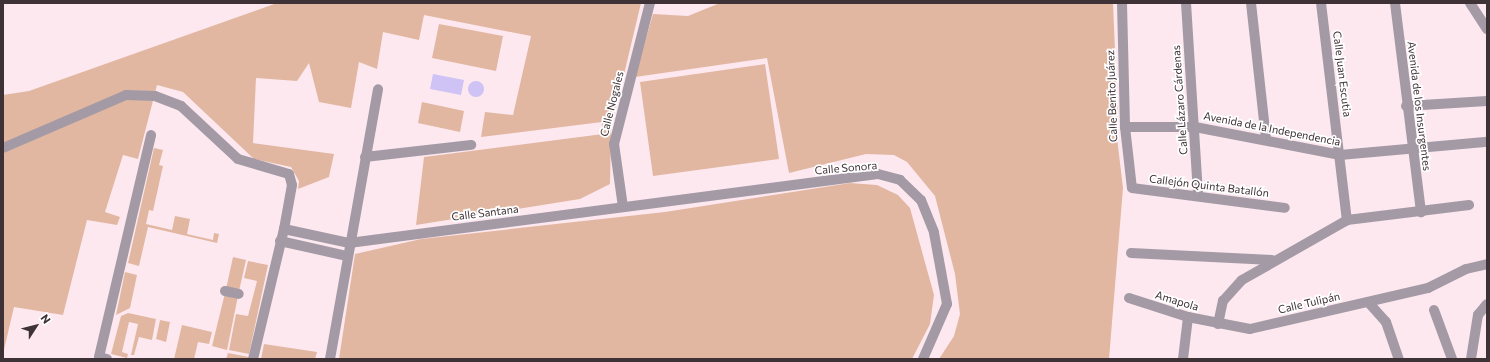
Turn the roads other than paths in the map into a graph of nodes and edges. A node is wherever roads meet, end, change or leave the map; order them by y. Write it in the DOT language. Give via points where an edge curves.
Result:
graph roads {
  1 [pos="1122,3"];
  2 [pos="1186,3"];
  3 [pos="1251,3"];
  4 [pos="1321,3"];
  5 [pos="1395,3"];
  6 [pos="1470,3"];
  7 [pos="649,6"];
  8 [pos="1485,24"];
  9 [pos="378,89"];
  10 [pos="1487,101"];
  11 [pos="1406,106"];
  12 [pos="1125,127"];
  13 [pos="1195,127"];
  14 [pos="151,135"];
  15 [pos="1266,139"];
  16 [pos="1487,142"];
  17 [pos="471,144"];
  18 [pos="3,148"];
  19 [pos="1412,151"];
  20 [pos="1340,155"];
  21 [pos="366,157"];
  22 [pos="1132,188"];
  23 [pos="1198,195"];
  24 [pos="1469,205"];
  25 [pos="623,207"];
  26 [pos="1285,208"];
  27 [pos="1421,212"];
  28 [pos="1347,220"];
  29 [pos="284,229"];
  30 [pos="280,241"];
  31 [pos="349,243"];
  32 [pos="1131,253"];
  33 [pos="347,256"];
  34 [pos="1272,260"];
  35 [pos="1487,264"];
  36 [pos="225,291"];
  37 [pos="239,294"];
  38 [pos="1129,298"];
  39 [pos="1368,302"];
  40 [pos="1487,304"];
  41 [pos="1434,310"];
  42 [pos="1188,317"];
  43 [pos="1218,324"];
  44 [pos="107,359"];
  45 [pos="253,359"];
  46 [pos="330,359"];
  47 [pos="922,359"];
  48 [pos="1184,359"];
  49 [pos="1399,359"];
  50 [pos="1452,359"];
  51 [pos="1471,359"];
  1 -- 12 [label="street, Calle Benito Juárez"];
  2 -- 13 [label="street, Calle Lázaro Cárdenas"];
  3 -- 15 [label="street"];
  4 -- 20 [label="street, Calle Juan Escutia"];
  5 -- 11 [label="street, Avenida de los Insurgentes"];
  6 -- 8 [label="street"];
  7 -- 25 [label="street, Calle Nogales" via="614,144"];
  9 -- 21 [label="street"];
  10 -- 11 [label="street"];
  11 -- 19 [label="street, Avenida de los Insurgentes"];
  12 -- 13 [label="street, Avenida de la Independencia"];
  12 -- 22 [label="street, Calle Benito Juárez"];
  13 -- 15 [label="street, Avenida de la Independencia"];
  13 -- 23 [label="street, Calle Lázaro Cárdenas"];
  14 -- 44 [label="street" via="99,357"];
  15 -- 20 [label="street, Avenida de la Independencia"];
  16 -- 19 [label="street, Avenida de la Independencia"];
  17 -- 21 [label="street"];
  18 -- 29 [label="street" via="126,95 155,96 181,106 238,159 289,174 292,185"];
  19 -- 20 [label="street, Avenida de la Independencia"];
  19 -- 27 [label="street, Avenida de los Insurgentes"];
  20 -- 28 [label="street, Calle Juan Escutia"];
  21 -- 31 [label="street"];
  22 -- 23 [label="street, Callejón Quinta Batallón"];
  23 -- 26 [label="street, Callejón Quinta Batallón"];
  24 -- 27 [label="street"];
  25 -- 31 [label="street, Calle Santana"];
  25 -- 47 [label="street, Calle Sonora" via="878,174 900,180 920,200 934,232 947,304"];
  27 -- 28 [label="street"];
  28 -- 34 [label="street"];
  29 -- 30 [label="street"];
  29 -- 31 [label="street, Calle Santana"];
  30 -- 33 [label="street"];
  30 -- 45 [label="street"];
  31 -- 33 [label="street"];
  32 -- 34 [label="street"];
  33 -- 46 [label="street"];
  34 -- 43 [label="street" via="1230,290 1223,301"];
  35 -- 39 [label="street, Calle Tulipán" via="1466,269 1428,288"];
  36 -- 37 [label="street"];
  38 -- 42 [label="street, Amapola"];
  39 -- 43 [label="street, Calle Tulipán" via="1250,329"];
  39 -- 49 [label="street" via="1386,322"];
  40 -- 51 [label="street" via="1478,315"];
  41 -- 50 [label="street"];
  42 -- 43 [label="street, Amapola"];
  42 -- 48 [label="street"];
}
